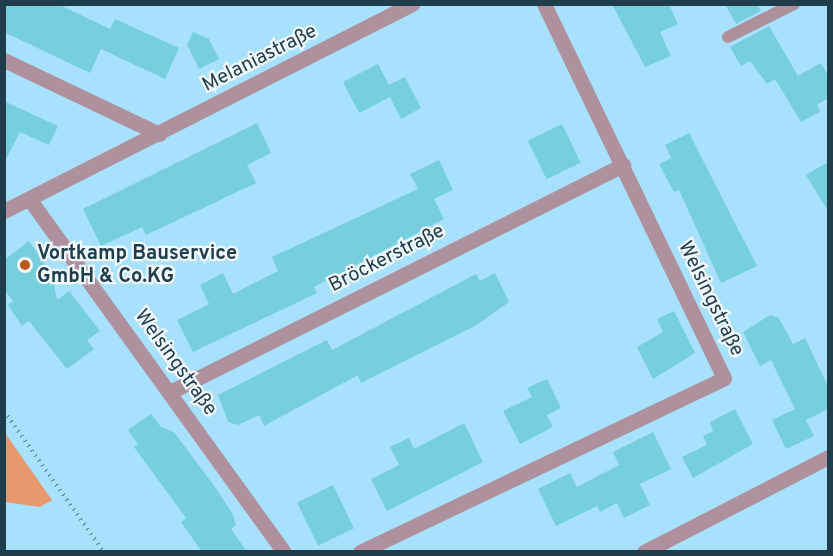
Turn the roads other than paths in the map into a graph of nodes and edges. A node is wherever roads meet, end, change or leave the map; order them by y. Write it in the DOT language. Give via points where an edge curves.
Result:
graph roads {
  1 [pos="412,4"];
  2 [pos="544,4"];
  3 [pos="794,4"];
  4 [pos="728,37"];
  5 [pos="4,60"];
  6 [pos="159,134"];
  7 [pos="623,165"];
  8 [pos="30,200"];
  9 [pos="4,211"];
  10 [pos="170,392"];
  11 [pos="828,457"];
  12 [pos="284,552"];
  13 [pos="360,552"];
  14 [pos="644,552"];
  1 -- 6 [label="street, Melaniastraße"];
  2 -- 7 [label="street, Welsingstraße"];
  3 -- 4 [label="lane"];
  5 -- 6 [label="street"];
  6 -- 8 [label="street, Melaniastraße"];
  7 -- 10 [label="street, Bröckerstraße"];
  7 -- 13 [label="street, Welsingstraße" via="724,378"];
  8 -- 9 [label="street, Melaniastraße"];
  8 -- 10 [label="street, Welsingstraße"];
  10 -- 12 [label="street, Welsingstraße"];
  11 -- 14 [label="street"];
}
